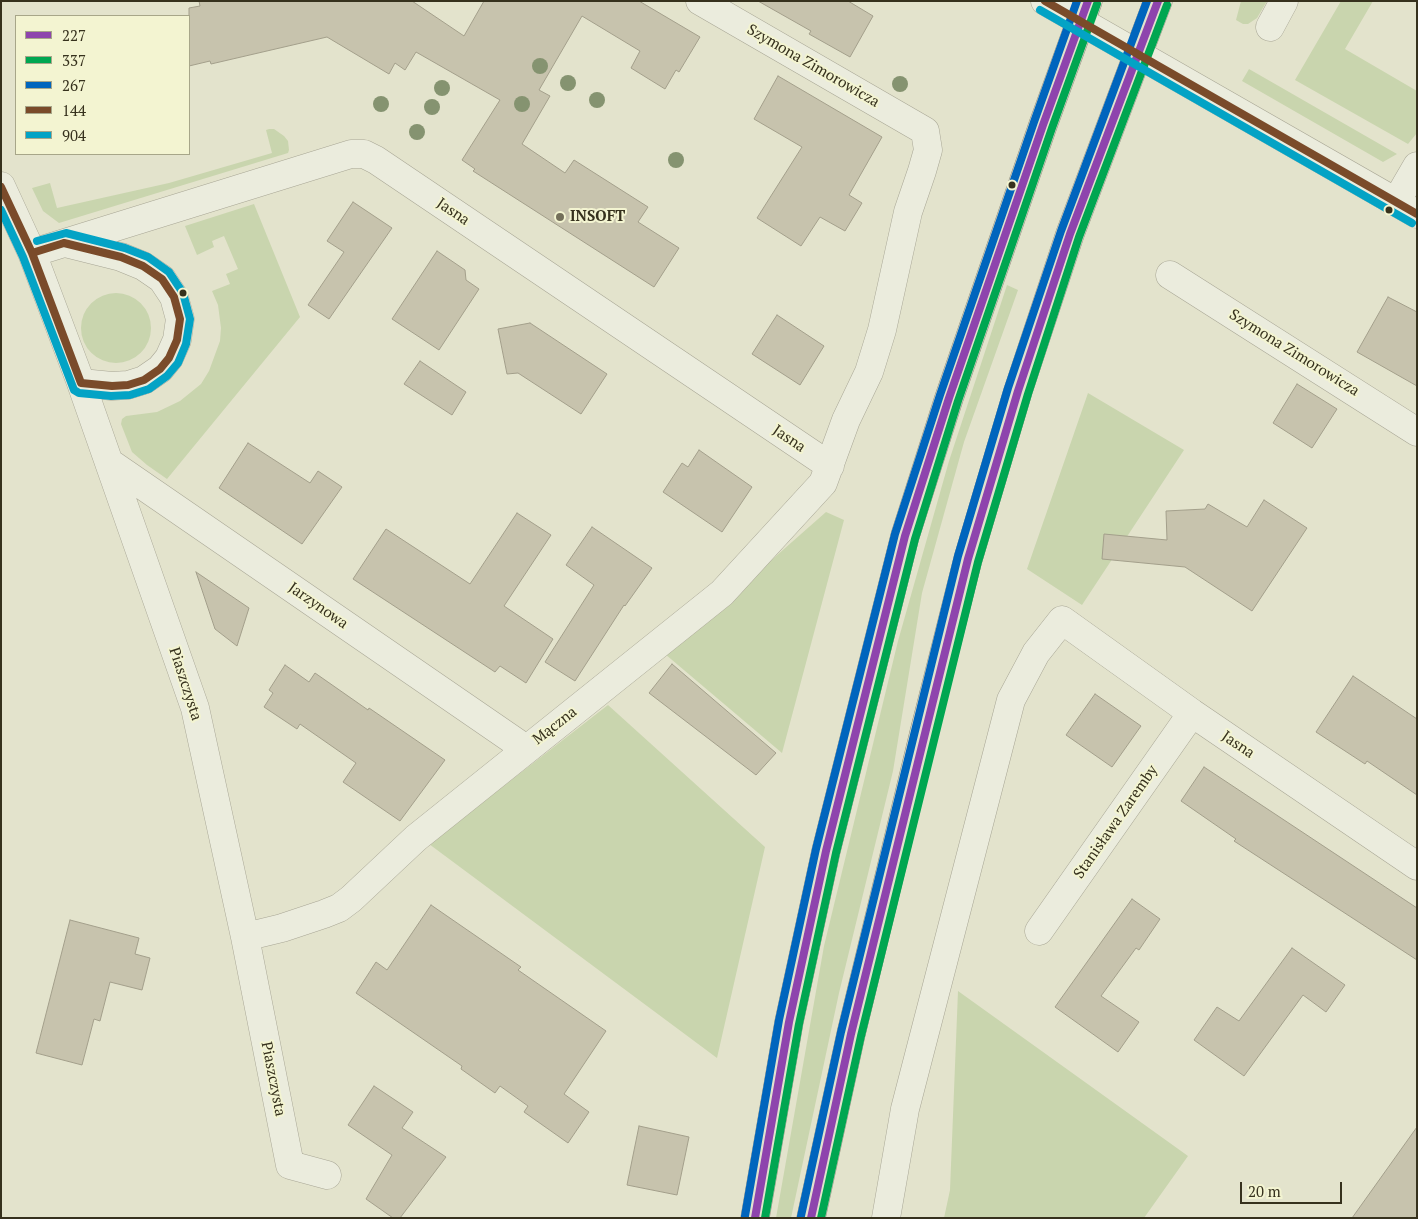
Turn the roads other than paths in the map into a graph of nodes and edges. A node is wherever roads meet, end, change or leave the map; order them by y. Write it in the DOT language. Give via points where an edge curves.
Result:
graph roads {
  1 [pos="700,1"];
  2 [pos="1045,1"];
  3 [pos="1158,1"];
  4 [pos="1284,1"];
  5 [pos="1085,11"];
  6 [pos="1270,27"];
  7 [pos="1139,54"];
  8 [pos="925,131"];
  9 [pos="1417,166"];
  10 [pos="1,186"];
  11 [pos="1406,208"];
  12 [pos="64,243"];
  13 [pos="32,253"];
  14 [pos="1170,275"];
  15 [pos="81,383"];
  16 [pos="1417,432"];
  17 [pos="110,463"];
  18 [pos="830,466"];
  19 [pos="1192,713"];
  20 [pos="526,749"];
  21 [pos="1417,866"];
  22 [pos="1039,931"];
  23 [pos="245,936"];
  24 [pos="327,1176"];
  25 [pos="755,1218"];
  26 [pos="811,1218"];
  27 [pos="886,1218"];
  1 -- 8 [label="street, Szymona Zimorowicza"];
  2 -- 5 [label="street"];
  3 -- 7 [label="main road"];
  4 -- 6 [label="street"];
  5 -- 7 [label="street"];
  5 -- 25 [label="main road" via="952,389 905,536 826,850 788,1022"];
  7 -- 11 [label="street"];
  7 -- 26 [label="main road" via="1070,234 1018,391 968,559 855,1014"];
  8 -- 18 [label="street, Mączna" via="928,150 904,227 882,330 869,372 846,420"];
  9 -- 11 [label="street"];
  10 -- 13 [label="street, Piaszczysta"];
  12 -- 13 [label="street, Jasna"];
  12 -- 15 [label="street" via="121,256 143,266 162,279 174,297 180,319 170,358 144,380 112,386"];
  12 -- 18 [label="street, Jasna" via="351,154 364,154"];
  13 -- 15 [label="street, Piaszczysta"];
  14 -- 16 [label="street, Szymona Zimorowicza"];
  15 -- 17 [label="street, Piaszczysta"];
  17 -- 20 [label="street, Jarzynowa"];
  17 -- 23 [label="street, Piaszczysta" via="195,708"];
  18 -- 20 [label="street, Mączna" via="823,483 722,593"];
  19 -- 21 [label="street, Jasna"];
  19 -- 22 [label="street, Stanisława Zaremby"];
  19 -- 27 [label="street, Jasna" via="1062,620 1036,653 1011,700 905,1109"];
  20 -- 23 [label="street, Mączna" via="416,838 339,908 282,928"];
  23 -- 24 [label="street, Piaszczysta" via="290,1164"];
}
